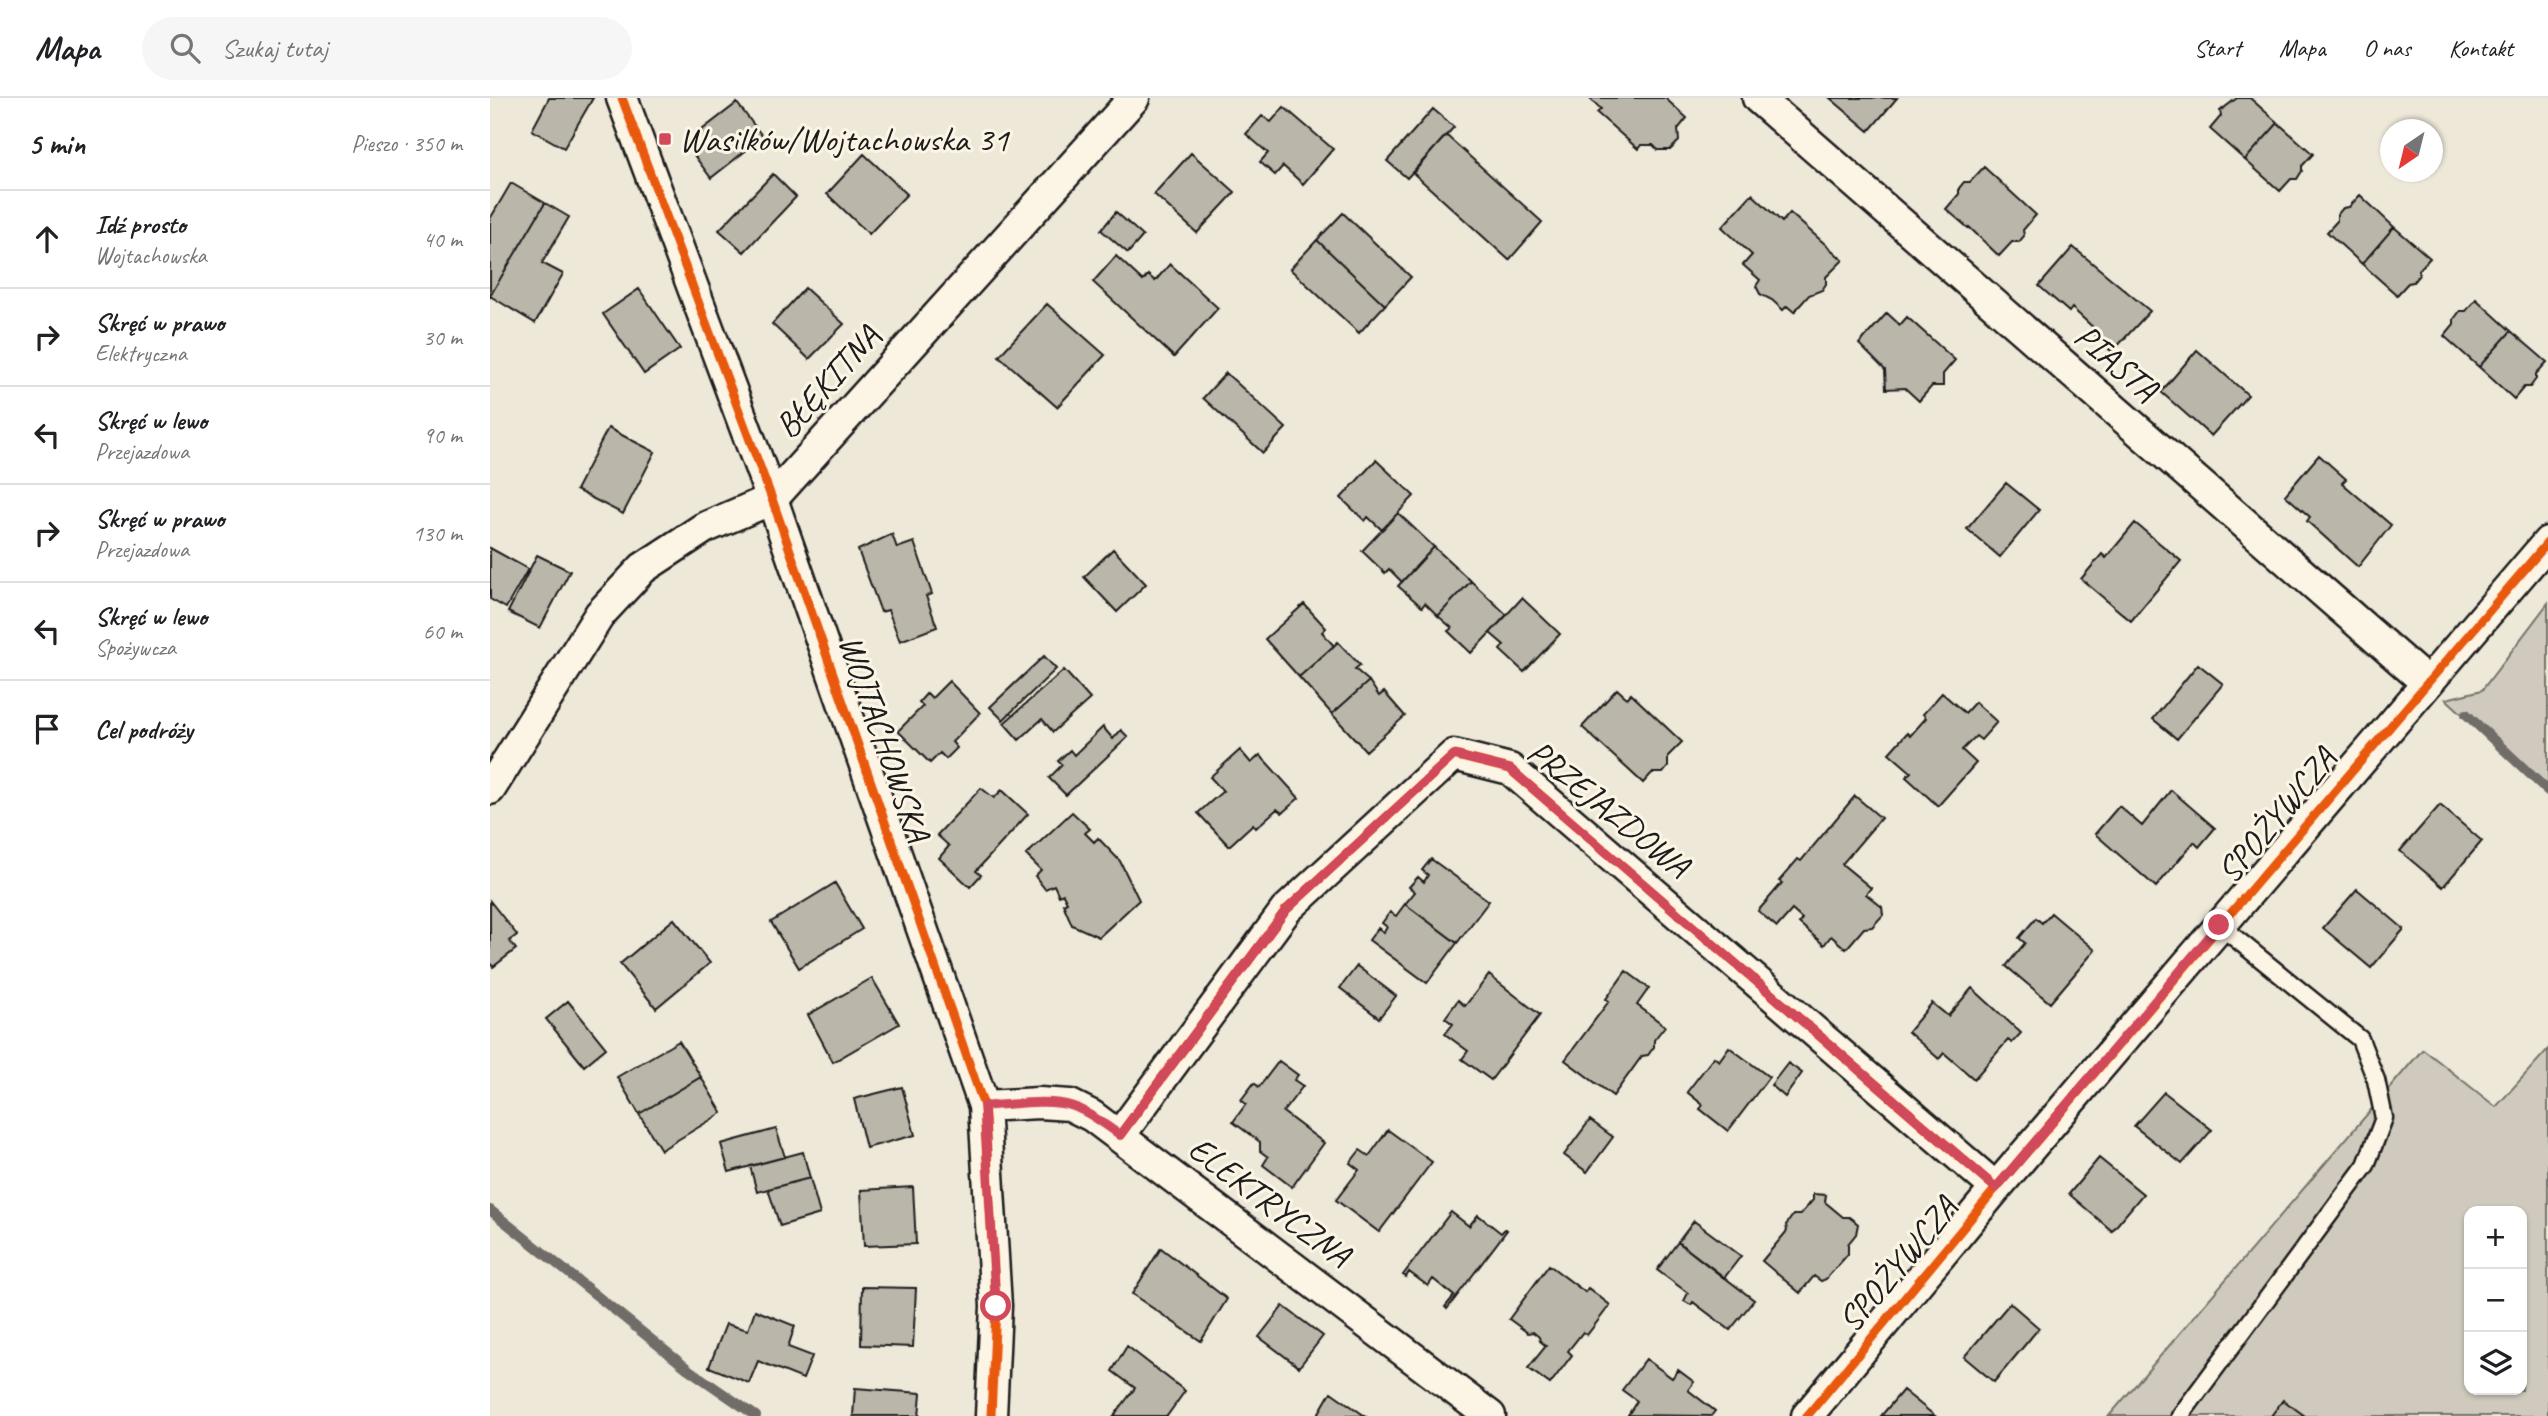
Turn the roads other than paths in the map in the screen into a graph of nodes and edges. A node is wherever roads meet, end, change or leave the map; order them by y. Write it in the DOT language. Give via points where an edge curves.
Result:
graph roads {
  1 [pos="622,98"];
  2 [pos="1134,98"];
  3 [pos="1758,98"];
  4 [pos="772,499"];
  5 [pos="2548,542"];
  6 [pos="2426,682"];
  7 [pos="490,789"];
  8 [pos="2219,925"];
  9 [pos="984,1106"];
  10 [pos="1120,1135"];
  11 [pos="1996,1188"];
  12 [pos="991,1416"];
  13 [pos="1490,1416"];
  14 [pos="1807,1416"];
  15 [pos="2180,1416"];
  1 -- 4 [label="street, WOJTACHOWSKA"];
  2 -- 4 [label="street, BŁĘKITNA"];
  3 -- 6 [label="street, PIASTA"];
  4 -- 7 [label="street, BŁĘKITNA" via="704,528 643,568 600,614"];
  4 -- 9 [label="street, WOJTACHOWSKA"];
  5 -- 6 [label="street, SPOŻYWCZA"];
  6 -- 8 [label="street, SPOŻYWCZA"];
  8 -- 11 [label="street, SPOŻYWCZA"];
  8 -- 15 [label="lane" via="2360,1039 2384,1118 2366,1165"];
  9 -- 10 [label="street, ELEKTRYCZNA" via="1070,1105"];
  9 -- 12 [label="street, WOJTACHOWSKA" via="996,1306"];
  10 -- 11 [label="street, PRZEJAZDOWA" via="1286,910 1454,755 1510,769"];
  10 -- 13 [label="street, ELEKTRYCZNA"];
  11 -- 14 [label="street, SPOŻYWCZA"];
}
